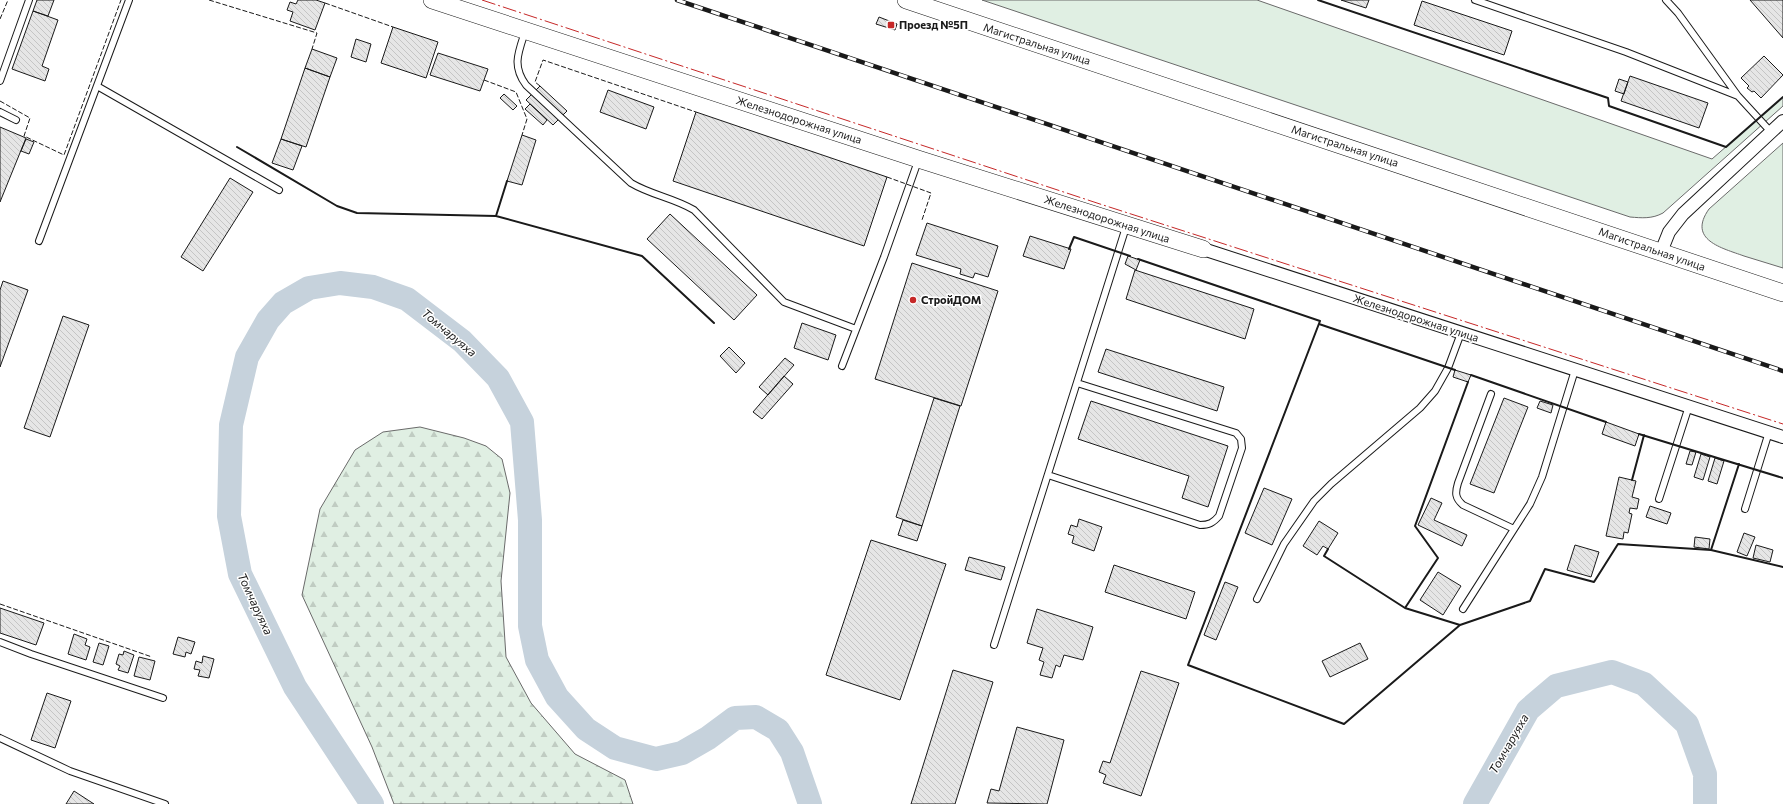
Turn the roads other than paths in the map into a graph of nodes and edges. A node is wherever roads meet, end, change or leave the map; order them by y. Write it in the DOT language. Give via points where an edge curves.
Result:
graph roads {
  1 [pos="29,0"];
  2 [pos="129,0"];
  3 [pos="432,0"];
  4 [pos="906,0"];
  5 [pos="1475,0"];
  6 [pos="1666,0"];
  7 [pos="526,31"];
  8 [pos="0,81"];
  9 [pos="97,86"];
  10 [pos="1738,96"];
  11 [pos="0,112"];
  12 [pos="16,120"];
  13 [pos="1783,121"];
  14 [pos="1771,132"];
  15 [pos="918,159"];
  16 [pos="279,190"];
  17 [pos="1126,225"];
  18 [pos="39,241"];
  19 [pos="1203,249"];
  20 [pos="1661,252"];
  21 [pos="1783,293"];
  22 [pos="856,329"];
  23 [pos="1461,333"];
  24 [pos="842,366"];
  25 [pos="1575,370"];
  26 [pos="1077,383"];
  27 [pos="1491,394"];
  28 [pos="1688,406"];
  29 [pos="1769,432"];
  30 [pos="1783,437"];
  31 [pos="1048,475"];
  32 [pos="1659,499"];
  33 [pos="1745,509"];
  34 [pos="1514,529"];
  35 [pos="1257,599"];
  36 [pos="1463,609"];
  37 [pos="0,642"];
  38 [pos="994,645"];
  39 [pos="162,698"];
  40 [pos="0,738"];
  41 [pos="165,804"];
  1 -- 8 [label="lane"];
  2 -- 9 [label="lane"];
  3 -- 7 [label="main road, Железнодорожная улица"];
  4 -- 20 [label="main road, Магистральная улица"];
  5 -- 10 [label="lane" via="1626,52"];
  6 -- 10 [label="lane"];
  7 -- 15 [label="main road, Железнодорожная улица"];
  7 -- 22 [label="lane" via="517,62 520,78 631,182 641,189 694,210 784,302"];
  9 -- 16 [label="lane"];
  9 -- 18 [label="lane"];
  10 -- 14 [label="lane"];
  11 -- 12 [label="lane"];
  13 -- 14 [label="street"];
  14 -- 20 [label="street" via="1683,214 1668,232"];
  15 -- 17 [label="main road, Железнодорожная улица"];
  15 -- 22 [label="lane"];
  17 -- 19 [label="main road, Железнодорожная улица"];
  17 -- 26 [label="lane"];
  19 -- 23 [label="street, Железнодорожная улица"];
  20 -- 21 [label="main road, Магистральная улица"];
  22 -- 24 [label="lane"];
  23 -- 25 [label="street, Железнодорожная улица"];
  23 -- 35 [label="lane" via="1448,368 1435,391 1420,408 1314,501 1284,544"];
  25 -- 28 [label="street, Железнодорожная улица"];
  25 -- 34 [label="lane" via="1542,477 1530,504"];
  26 -- 31 [label="lane"];
  26 -- 31 [label="lane" via="1236,433 1241,439 1242,448 1219,516 1208,525 1200,525"];
  27 -- 34 [label="lane" via="1458,483 1457,499 1463,506"];
  28 -- 29 [label="street, Железнодорожная улица"];
  28 -- 32 [label="lane"];
  29 -- 30 [label="street, Железнодорожная улица"];
  29 -- 33 [label="lane"];
  31 -- 38 [label="lane"];
  34 -- 36 [label="lane"];
  37 -- 39 [label="lane"];
  40 -- 41 [label="lane" via="70,771"];
}
